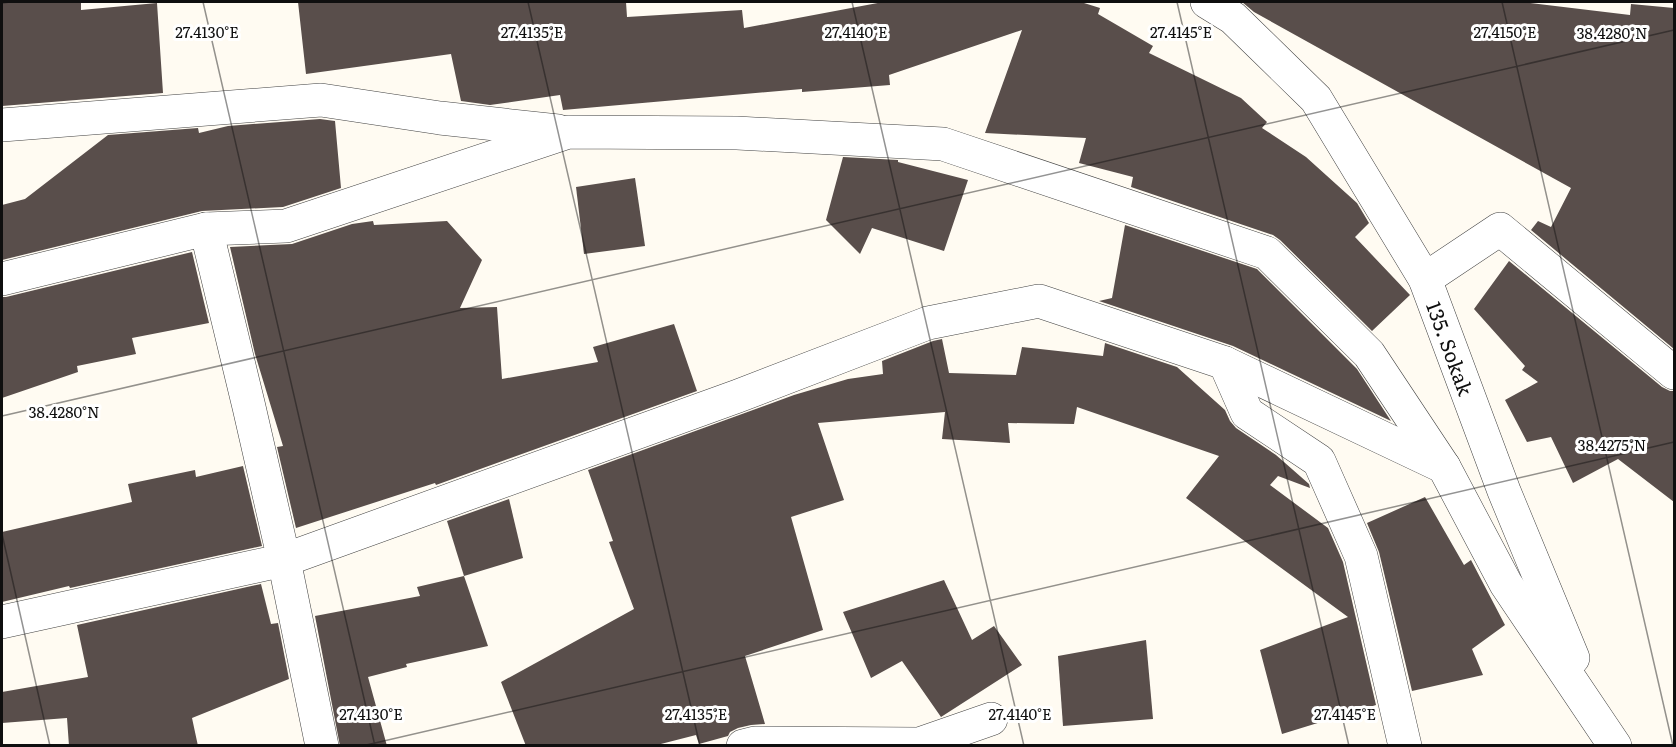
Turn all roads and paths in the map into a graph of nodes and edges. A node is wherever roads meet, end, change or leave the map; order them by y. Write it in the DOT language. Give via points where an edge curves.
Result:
graph roads {
  1 [pos="1207,2"];
  2 [pos="2,125"];
  3 [pos="568,132"];
  4 [pos="206,229"];
  5 [pos="2,279"];
  6 [pos="1425,279"];
  7 [pos="1225,363"];
  8 [pos="1674,373"];
  9 [pos="1444,467"];
  10 [pos="284,560"];
  11 [pos="2,622"];
  12 [pos="992,719"];
  13 [pos="322,746"];
  14 [pos="743,746"];
  15 [pos="1405,746"];
  16 [pos="1616,746"];
  1 -- 6 [label="street, 135. Sokak" via="1233,18 1316,99"];
  2 -- 3 [label="street" via="321,100"];
  3 -- 4 [label="street" via="286,226"];
  3 -- 9 [label="street" via="737,132 942,144 1267,253 1369,354"];
  4 -- 5 [label="street"];
  4 -- 10 [label="street"];
  6 -- 8 [label="street" via="1500,229"];
  6 -- 16 [label="street, 135. Sokak" via="1504,491 1571,655"];
  7 -- 9 [label="street"];
  7 -- 10 [label="street" via="1039,301 928,323"];
  7 -- 15 [label="street" via="1246,412 1319,461 1361,556"];
  9 -- 16 [label="street" via="1506,584"];
  10 -- 11 [label="street"];
  10 -- 13 [label="street"];
  12 -- 14 [label="street" via="919,744"];
}
